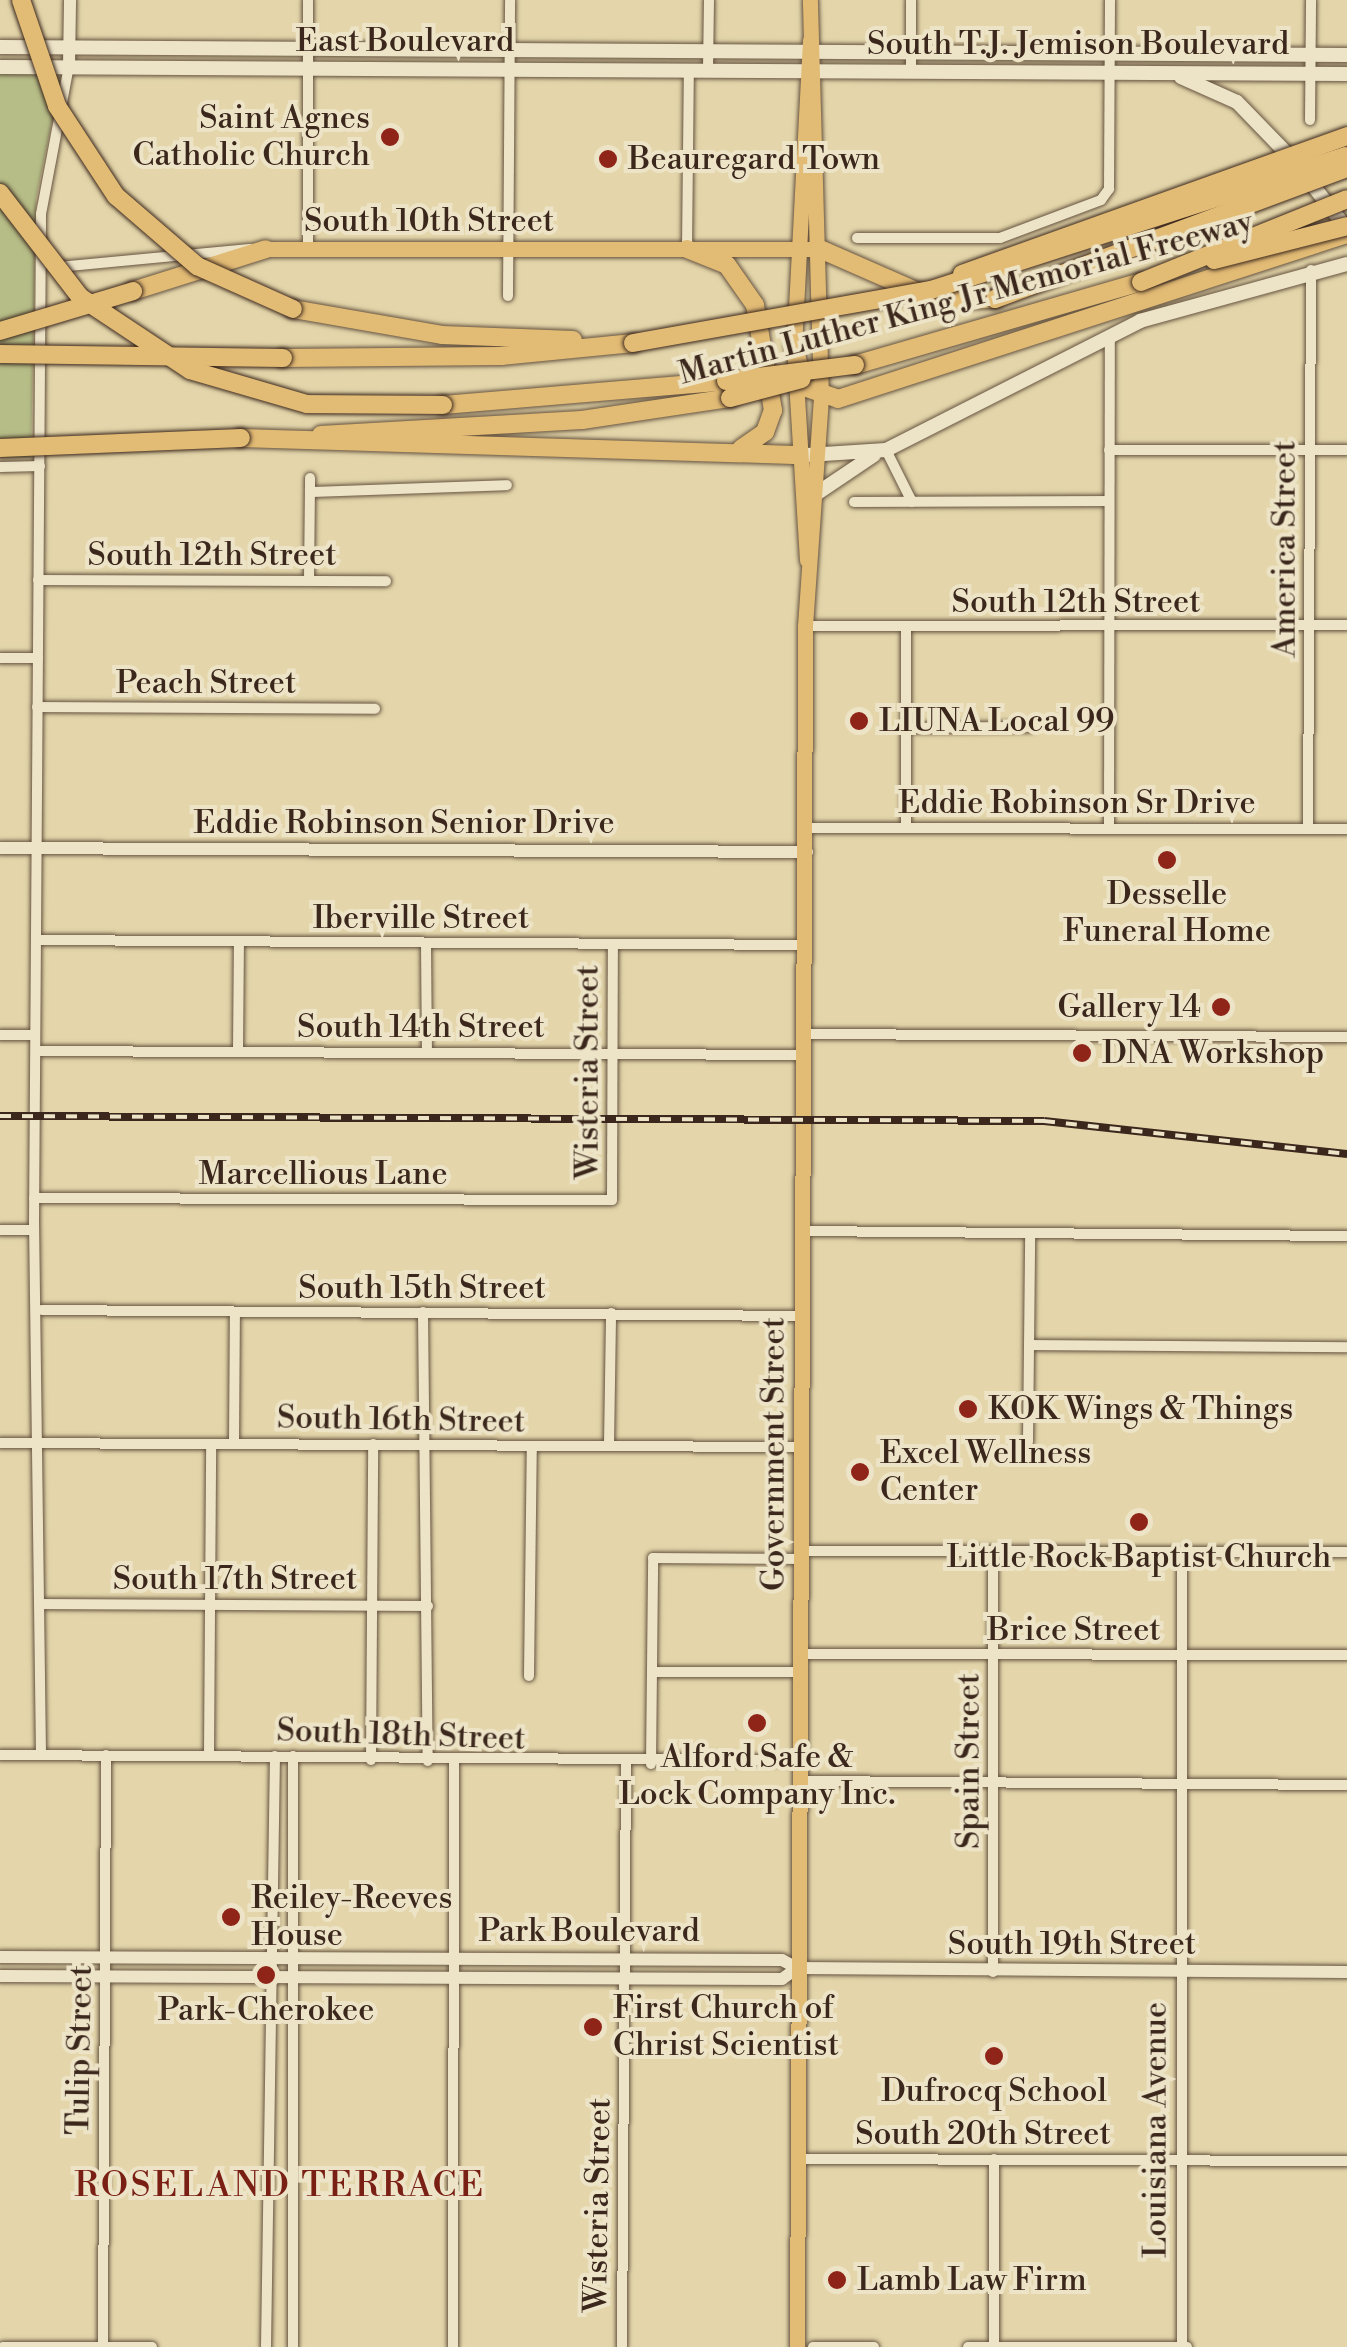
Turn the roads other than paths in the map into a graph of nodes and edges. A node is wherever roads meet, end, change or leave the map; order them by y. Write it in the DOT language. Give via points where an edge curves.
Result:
graph roads {
  1 [pos="21,0"];
  2 [pos="70,0"];
  3 [pos="308,0"];
  4 [pos="510,0"];
  5 [pos="709,0"];
  6 [pos="810,0"];
  7 [pos="911,0"];
  8 [pos="1110,0"];
  9 [pos="1311,0"];
  10 [pos="809,47"];
  11 [pos="0,48"];
  12 [pos="70,48"];
  13 [pos="308,49"];
  14 [pos="510,50"];
  15 [pos="708,51"];
  16 [pos="911,52"];
  17 [pos="1109,54"];
  18 [pos="1311,54"];
  19 [pos="1347,54"];
  20 [pos="0,66"];
  21 [pos="69,66"];
  22 [pos="309,68"];
  23 [pos="809,69"];
  24 [pos="509,70"];
  25 [pos="690,70"];
  26 [pos="708,70"];
  27 [pos="911,71"];
  28 [pos="1109,72"];
  29 [pos="1156,72"];
  30 [pos="1311,74"];
  31 [pos="1347,74"];
  32 [pos="1310,120"];
  33 [pos="1347,136"];
  34 [pos="1347,156"];
  35 [pos="1347,168"];
  36 [pos="0,193"];
  37 [pos="1347,199"];
  38 [pos="1347,230"];
  39 [pos="857,238"];
  40 [pos="266,248"];
  41 [pos="308,248"];
  42 [pos="508,248"];
  43 [pos="820,248"];
  44 [pos="795,249"];
  45 [pos="687,250"];
  46 [pos="1347,264"];
  47 [pos="40,267"];
  48 [pos="1311,270"];
  49 [pos="1141,282"];
  50 [pos="931,290"];
  51 [pos="508,296"];
  52 [pos="0,331"];
  53 [pos="1110,334"];
  54 [pos="626,343"];
  55 [pos="794,346"];
  56 [pos="0,354"];
  57 [pos="728,389"];
  58 [pos="821,398"];
  59 [pos="331,440"];
  60 [pos="0,448"];
  61 [pos="741,449"];
  62 [pos="1109,450"];
  63 [pos="1310,450"];
  64 [pos="1347,450"];
  65 [pos="882,451"];
  66 [pos="820,455"];
  67 [pos="794,456"];
  68 [pos="40,466"];
  69 [pos="0,467"];
  70 [pos="310,478"];
  71 [pos="507,485"];
  72 [pos="310,492"];
  73 [pos="819,492"];
  74 [pos="1109,501"];
  75 [pos="854,502"];
  76 [pos="912,502"];
  77 [pos="807,560"];
  78 [pos="38,580"];
  79 [pos="310,580"];
  80 [pos="386,581"];
  81 [pos="1309,625"];
  82 [pos="1347,625"];
  83 [pos="806,626"];
  84 [pos="1109,627"];
  85 [pos="906,628"];
  86 [pos="0,658"];
  87 [pos="38,658"];
  88 [pos="37,707"];
  89 [pos="375,709"];
  90 [pos="1031,727"];
  91 [pos="907,728"];
  92 [pos="906,827"];
  93 [pos="807,828"];
  94 [pos="1109,828"];
  95 [pos="1308,829"];
  96 [pos="1347,829"];
  97 [pos="0,848"];
  98 [pos="36,848"];
  99 [pos="807,852"];
  100 [pos="36,940"];
  101 [pos="239,942"];
  102 [pos="426,943"];
  103 [pos="614,944"];
  104 [pos="806,945"];
  105 [pos="806,1034"];
  106 [pos="0,1036"];
  107 [pos="36,1036"];
  108 [pos="1347,1036"];
  109 [pos="36,1051"];
  110 [pos="238,1051"];
  111 [pos="427,1052"];
  112 [pos="614,1054"];
  113 [pos="806,1054"];
  114 [pos="34,1198"];
  115 [pos="612,1200"];
  116 [pos="0,1230"];
  117 [pos="34,1230"];
  118 [pos="804,1231"];
  119 [pos="1030,1234"];
  120 [pos="1347,1236"];
  121 [pos="42,1310"];
  122 [pos="235,1312"];
  123 [pos="423,1312"];
  124 [pos="611,1314"];
  125 [pos="803,1316"];
  126 [pos="1029,1345"];
  127 [pos="1347,1347"];
  128 [pos="1028,1442"];
  129 [pos="234,1443"];
  130 [pos="0,1444"];
  131 [pos="41,1444"];
  132 [pos="211,1444"];
  133 [pos="373,1444"];
  134 [pos="608,1445"];
  135 [pos="425,1446"];
  136 [pos="532,1446"];
  137 [pos="802,1446"];
  138 [pos="994,1551"];
  139 [pos="1182,1552"];
  140 [pos="1347,1552"];
  141 [pos="801,1555"];
  142 [pos="41,1604"];
  143 [pos="211,1604"];
  144 [pos="371,1605"];
  145 [pos="428,1606"];
  146 [pos="801,1654"];
  147 [pos="1183,1654"];
  148 [pos="994,1655"];
  149 [pos="1347,1656"];
  150 [pos="652,1672"];
  151 [pos="800,1672"];
  152 [pos="529,1676"];
  153 [pos="0,1754"];
  154 [pos="41,1754"];
  155 [pos="106,1754"];
  156 [pos="209,1755"];
  157 [pos="275,1756"];
  158 [pos="293,1756"];
  159 [pos="371,1760"];
  160 [pos="800,1760"];
  161 [pos="428,1762"];
  162 [pos="454,1763"];
  163 [pos="626,1764"];
  164 [pos="651,1764"];
  165 [pos="800,1781"];
  166 [pos="994,1783"];
  167 [pos="1182,1784"];
  168 [pos="1347,1784"];
  169 [pos="0,1957"];
  170 [pos="106,1957"];
  171 [pos="272,1958"];
  172 [pos="293,1958"];
  173 [pos="454,1958"];
  174 [pos="627,1959"];
  175 [pos="797,1968"];
  176 [pos="993,1972"];
  177 [pos="1181,1972"];
  178 [pos="1347,1972"];
  179 [pos="0,1976"];
  180 [pos="106,1976"];
  181 [pos="271,1977"];
  182 [pos="293,1977"];
  183 [pos="454,1978"];
  184 [pos="627,1978"];
  185 [pos="798,2158"];
  186 [pos="994,2159"];
  187 [pos="1181,2160"];
  188 [pos="1347,2161"];
  189 [pos="3,2347"];
  190 [pos="102,2347"];
  191 [pos="152,2347"];
  192 [pos="266,2347"];
  193 [pos="294,2347"];
  194 [pos="453,2347"];
  195 [pos="622,2347"];
  196 [pos="797,2347"];
  197 [pos="812,2347"];
  198 [pos="874,2347"];
  199 [pos="968,2347"];
  200 [pos="994,2347"];
  201 [pos="1184,2347"];
  1 -- 54 [label="highway, bridge" via="57,106 116,196 198,266 293,309 442,335"];
  2 -- 12 [label="street"];
  3 -- 13 [label="street"];
  4 -- 14 [label="street"];
  5 -- 15 [label="street"];
  6 -- 10 [label="main road, Government Street"];
  7 -- 16 [label="street"];
  8 -- 17 [label="street"];
  9 -- 18 [label="street"];
  10 -- 15 [label="main road, East Boulevard"];
  10 -- 16 [label="main road, South T.J. Jemison Boulevard"];
  10 -- 23 [label="main road, Government Street"];
  11 -- 12 [label="main road, East Boulevard"];
  12 -- 13 [label="main road, East Boulevard"];
  12 -- 21 [label="street"];
  13 -- 14 [label="main road, East Boulevard"];
  13 -- 22 [label="street"];
  14 -- 15 [label="main road, East Boulevard"];
  14 -- 24 [label="street"];
  15 -- 26 [label="street"];
  16 -- 17 [label="main road, South T.J. Jemison Boulevard"];
  16 -- 27 [label="street"];
  17 -- 18 [label="main road, South T.J. Jemison Boulevard"];
  17 -- 28 [label="street"];
  18 -- 19 [label="main road, South T.J. Jemison Boulevard"];
  18 -- 30 [label="street"];
  20 -- 21 [label="main road, East Boulevard"];
  21 -- 22 [label="main road, East Boulevard"];
  21 -- 47 [label="street" via="43,200"];
  22 -- 24 [label="main road, East Boulevard"];
  22 -- 41 [label="street"];
  23 -- 26 [label="main road, East Boulevard"];
  23 -- 27 [label="main road, South T.J. Jemison Boulevard"];
  23 -- 43 [label="main road, Government Street"];
  23 -- 44 [label="main road, Government Street"];
  24 -- 25 [label="main road, East Boulevard"];
  24 -- 42 [label="street"];
  25 -- 26 [label="main road, East Boulevard"];
  25 -- 45 [label="street"];
  27 -- 28 [label="main road, South T.J. Jemison Boulevard"];
  28 -- 29 [label="main road, South T.J. Jemison Boulevard"];
  28 -- 39 [label="street" via="1109,189 1092,206 1000,238"];
  29 -- 30 [label="main road, South T.J. Jemison Boulevard"];
  29 -- 38 [label="main road" via="1200,83 1249,111"];
  30 -- 31 [label="main road, South T.J. Jemison Boulevard"];
  30 -- 32 [label="street"];
  33 -- 50 [label="highway, bridge" via="1002,256"];
  34 -- 50 [label="highway, Martin Luther King Jr Memorial Freeway, bridge"];
  35 -- 43 [label="highway, bridge" via="994,299 950,304"];
  36 -- 57 [label="highway, bridge" via="80,297 190,370 307,404"];
  37 -- 49 [label="highway, bridge"];
  38 -- 49 [label="highway, Martin Luther King Jr Memorial Freeway, bridge"];
  38 -- 58 [label="highway"];
  40 -- 41 [label="main road, South 10th Street"];
  40 -- 47 [label="street, South 10th Street"];
  40 -- 52 [label="highway, bridge"];
  41 -- 42 [label="main road, South 10th Street"];
  42 -- 45 [label="main road, South 10th Street"];
  42 -- 51 [label="street"];
  43 -- 44 [label="main road, South 10th Street"];
  43 -- 58 [label="main road, Government Street"];
  44 -- 45 [label="main road, South 10th Street"];
  44 -- 55 [label="main road, Government Street"];
  45 -- 61 [label="highway" via="727,265 755,305 772,415"];
  46 -- 48 [label="main road"];
  47 -- 68 [label="street"];
  48 -- 53 [label="main road"];
  48 -- 63 [label="street, America Street"];
  49 -- 57 [label="highway, Martin Luther King Jr Memorial Freeway, bridge" via="855,365"];
  50 -- 54 [label="highway, Martin Luther King Jr Memorial Freeway, bridge"];
  53 -- 62 [label="street"];
  53 -- 65 [label="main road"];
  54 -- 56 [label="highway, Martin Luther King Jr Memorial Freeway, bridge" via="282,358"];
  55 -- 58 [label="highway" via="800,381"];
  55 -- 67 [label="main road, Government Street"];
  57 -- 59 [label="highway, Martin Luther King Jr Memorial Freeway" via="582,420"];
  58 -- 66 [label="main road, Government Street"];
  59 -- 60 [label="highway, bridge"];
  59 -- 61 [label="highway"];
  61 -- 67 [label="highway"];
  62 -- 63 [label="street"];
  62 -- 74 [label="street"];
  63 -- 64 [label="street"];
  63 -- 81 [label="street, America Street"];
  65 -- 66 [label="main road"];
  65 -- 73 [label="main road"];
  65 -- 76 [label="street"];
  66 -- 67 [label="main road"];
  66 -- 73 [label="main road, Government Street"];
  67 -- 77 [label="main road, Government Street"];
  68 -- 69 [label="street"];
  68 -- 78 [label="street"];
  70 -- 72 [label="street"];
  71 -- 72 [label="street"];
  72 -- 79 [label="street"];
  73 -- 77 [label="main road, Government Street"];
  74 -- 76 [label="street"];
  74 -- 84 [label="street"];
  75 -- 76 [label="street"];
  77 -- 83 [label="main road, Government Street"];
  78 -- 79 [label="street, South 12th Street"];
  78 -- 87 [label="street"];
  79 -- 80 [label="street, South 12th Street"];
  81 -- 82 [label="street, South 12th Street"];
  81 -- 84 [label="street, South 12th Street"];
  81 -- 95 [label="street, America Street"];
  83 -- 85 [label="street, South 12th Street"];
  83 -- 93 [label="main road, Government Street"];
  84 -- 85 [label="street, South 12th Street"];
  84 -- 94 [label="street"];
  85 -- 91 [label="street"];
  86 -- 87 [label="street"];
  87 -- 88 [label="street"];
  88 -- 89 [label="street, Peach Street"];
  88 -- 98 [label="street"];
  90 -- 91 [label="street"];
  91 -- 92 [label="street"];
  92 -- 93 [label="street, Eddie Robinson Sr Drive"];
  92 -- 94 [label="street, Eddie Robinson Sr Drive"];
  93 -- 99 [label="main road, Government Street"];
  94 -- 95 [label="street, Eddie Robinson Sr Drive"];
  95 -- 96 [label="street, Eddie Robinson Sr Drive"];
  97 -- 98 [label="street, Eddie Robinson Senior Drive"];
  98 -- 99 [label="street, Eddie Robinson Senior Drive"];
  98 -- 100 [label="street"];
  99 -- 104 [label="main road, Government Street"];
  100 -- 101 [label="street, Iberville Street"];
  100 -- 107 [label="street"];
  101 -- 102 [label="street, Iberville Street"];
  101 -- 110 [label="street"];
  102 -- 103 [label="street, Iberville Street"];
  102 -- 111 [label="street"];
  103 -- 104 [label="street, Iberville Street"];
  103 -- 112 [label="street, Wisteria Street"];
  104 -- 105 [label="main road, Government Street"];
  105 -- 108 [label="street"];
  105 -- 113 [label="main road, Government Street"];
  106 -- 107 [label="street"];
  107 -- 109 [label="street"];
  109 -- 110 [label="street, South 14th Street"];
  109 -- 114 [label="street"];
  110 -- 111 [label="street, South 14th Street"];
  111 -- 112 [label="street, South 14th Street"];
  112 -- 113 [label="street, South 14th Street"];
  112 -- 115 [label="street, Wisteria Street"];
  113 -- 118 [label="main road, Government Street"];
  114 -- 115 [label="street, Marcellious Lane"];
  114 -- 117 [label="street"];
  116 -- 117 [label="street"];
  117 -- 121 [label="street"];
  118 -- 119 [label="street"];
  118 -- 125 [label="main road, Government Street"];
  119 -- 120 [label="street"];
  119 -- 126 [label="street"];
  121 -- 122 [label="street, South 15th Street"];
  121 -- 131 [label="street"];
  122 -- 123 [label="street, South 15th Street"];
  122 -- 129 [label="street"];
  123 -- 124 [label="street, South 15th Street"];
  123 -- 135 [label="street"];
  124 -- 125 [label="street, South 15th Street"];
  124 -- 134 [label="street"];
  125 -- 137 [label="main road, Government Street"];
  126 -- 127 [label="street"];
  126 -- 128 [label="street"];
  129 -- 132 [label="street, South 16th Street"];
  129 -- 133 [label="street, South 16th Street"];
  130 -- 131 [label="street, South 16th Street"];
  131 -- 132 [label="street, South 16th Street"];
  131 -- 142 [label="street"];
  132 -- 143 [label="street"];
  133 -- 135 [label="street, South 16th Street"];
  133 -- 144 [label="street"];
  134 -- 136 [label="street, South 16th Street"];
  134 -- 137 [label="street, South 16th Street"];
  135 -- 136 [label="street, South 16th Street"];
  135 -- 145 [label="street"];
  136 -- 152 [label="street"];
  137 -- 141 [label="main road, Government Street"];
  138 -- 139 [label="street"];
  138 -- 141 [label="street"];
  138 -- 148 [label="street, Spain Street"];
  139 -- 140 [label="street"];
  139 -- 147 [label="street, Louisiana Avenue"];
  141 -- 146 [label="main road, Government Street"];
  141 -- 150 [label="street" via="653,1558"];
  142 -- 143 [label="street, South 17th Street"];
  142 -- 154 [label="street"];
  143 -- 144 [label="street, South 17th Street"];
  143 -- 156 [label="street"];
  144 -- 145 [label="street, South 17th Street"];
  144 -- 159 [label="street"];
  145 -- 161 [label="street"];
  146 -- 148 [label="street, Brice Street"];
  146 -- 151 [label="main road, Government Street"];
  147 -- 148 [label="street, Brice Street"];
  147 -- 149 [label="street, Brice Street"];
  147 -- 167 [label="street, Louisiana Avenue"];
  148 -- 166 [label="street, Spain Street"];
  150 -- 151 [label="street"];
  150 -- 164 [label="street"];
  151 -- 160 [label="main road, Government Street"];
  153 -- 154 [label="street, South 18th Street"];
  154 -- 155 [label="street, South 18th Street"];
  155 -- 156 [label="street, South 18th Street"];
  155 -- 170 [label="street, Tulip Street"];
  156 -- 157 [label="street, South 18th Street"];
  157 -- 158 [label="street, South 18th Street"];
  157 -- 171 [label="street"];
  158 -- 159 [label="street, South 18th Street"];
  158 -- 172 [label="street"];
  159 -- 161 [label="street, South 18th Street"];
  160 -- 164 [label="street, South 18th Street"];
  160 -- 165 [label="main road, Government Street"];
  161 -- 162 [label="street, South 18th Street"];
  162 -- 163 [label="street, South 18th Street"];
  162 -- 173 [label="street"];
  163 -- 164 [label="street, South 18th Street"];
  163 -- 174 [label="street, Wisteria Street"];
  165 -- 166 [label="street"];
  165 -- 175 [label="main road, Government Street"];
  166 -- 167 [label="street"];
  166 -- 176 [label="street, Spain Street"];
  167 -- 168 [label="street"];
  167 -- 177 [label="street, Louisiana Avenue"];
  169 -- 170 [label="street, Park Boulevard"];
  170 -- 171 [label="street, Park Boulevard"];
  170 -- 180 [label="street, Tulip Street"];
  171 -- 172 [label="street, Park Boulevard"];
  171 -- 181 [label="street"];
  172 -- 173 [label="street, Park Boulevard"];
  172 -- 182 [label="street"];
  173 -- 174 [label="street, Park Boulevard"];
  173 -- 183 [label="street"];
  174 -- 175 [label="street, Park Boulevard" via="782,1960"];
  174 -- 184 [label="street, Wisteria Street"];
  175 -- 176 [label="street, South 19th Street"];
  175 -- 184 [label="street, Park Boulevard" via="782,1979"];
  175 -- 185 [label="main road, Government Street"];
  176 -- 177 [label="street, South 19th Street"];
  177 -- 178 [label="street, South 19th Street"];
  177 -- 187 [label="street, Louisiana Avenue"];
  179 -- 180 [label="street, Park Boulevard"];
  180 -- 181 [label="street, Park Boulevard"];
  180 -- 190 [label="street, Tulip Street"];
  181 -- 182 [label="street, Park Boulevard"];
  181 -- 192 [label="street"];
  182 -- 183 [label="street, Park Boulevard"];
  182 -- 193 [label="street"];
  183 -- 184 [label="street, Park Boulevard"];
  183 -- 194 [label="street"];
  184 -- 195 [label="street, Wisteria Street"];
  185 -- 186 [label="street, South 20th Street"];
  185 -- 196 [label="main road, Government Street"];
  186 -- 187 [label="street, South 20th Street"];
  186 -- 200 [label="street"];
  187 -- 188 [label="street, South 20th Street"];
  187 -- 201 [label="street, Louisiana Avenue"];
  189 -- 190 [label="street"];
  190 -- 191 [label="street"];
  197 -- 198 [label="street"];
  199 -- 200 [label="street"];
  200 -- 201 [label="street"];
}
